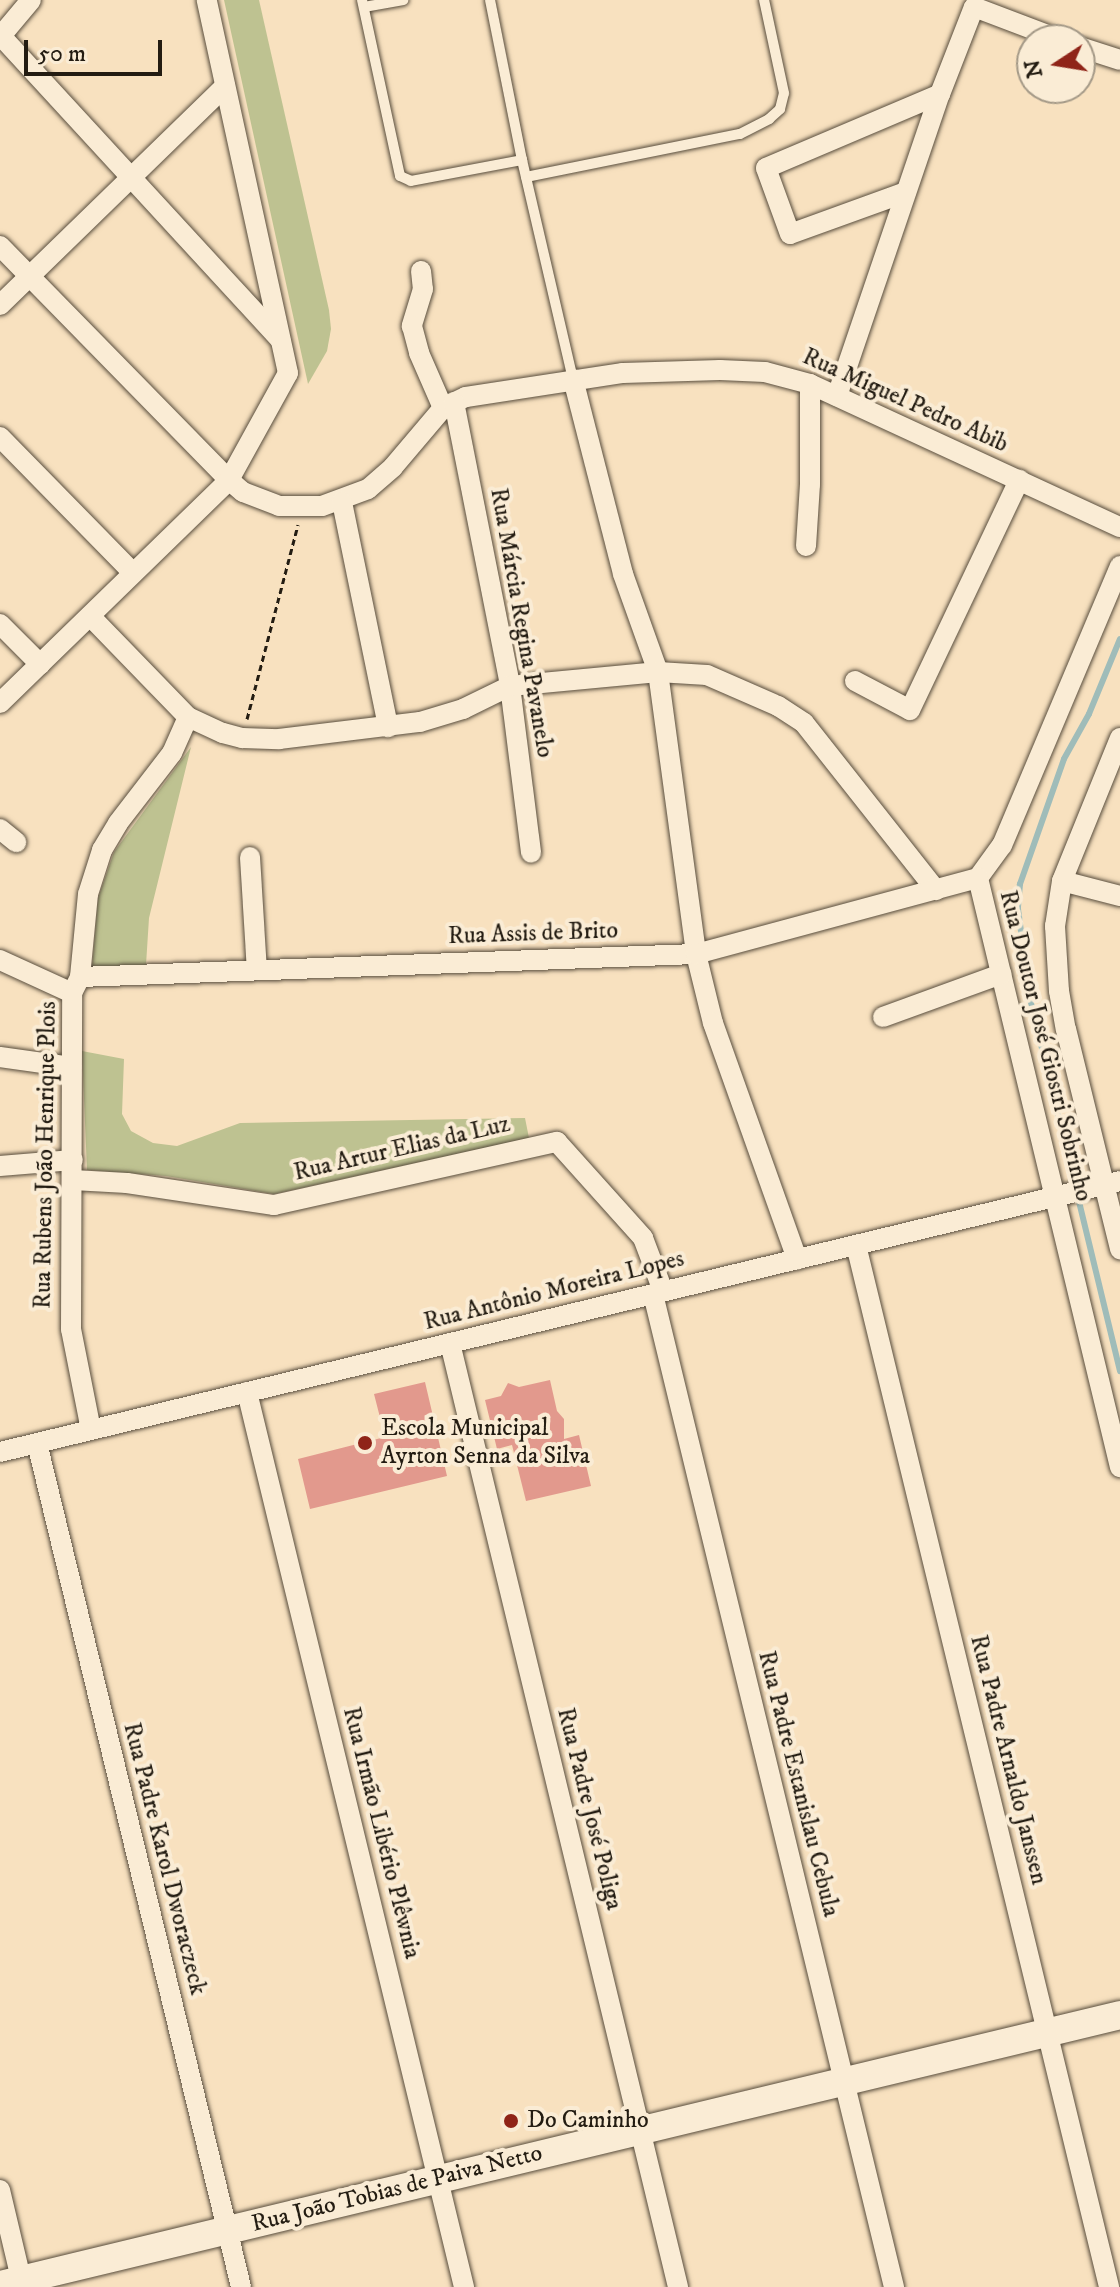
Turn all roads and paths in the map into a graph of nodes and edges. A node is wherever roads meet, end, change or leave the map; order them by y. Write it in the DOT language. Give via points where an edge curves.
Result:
graph roads {
  1 [pos="31,0"];
  2 [pos="207,0"];
  3 [pos="403,0"];
  4 [pos="490,0"];
  5 [pos="764,0"];
  6 [pos="363,4"];
  7 [pos="1019,24"];
  8 [pos="0,37"];
  9 [pos="1096,52"];
  10 [pos="1120,60"];
  11 [pos="225,86"];
  12 [pos="940,94"];
  13 [pos="522,160"];
  14 [pos="132,177"];
  15 [pos="526,177"];
  16 [pos="906,192"];
  17 [pos="0,246"];
  18 [pos="421,271"];
  19 [pos="30,276"];
  20 [pos="0,305"];
  21 [pos="281,340"];
  22 [pos="573,379"];
  23 [pos="810,384"];
  24 [pos="837,396"];
  25 [pos="448,405"];
  26 [pos="0,437"];
  27 [pos="229,480"];
  28 [pos="1019,480"];
  29 [pos="342,502"];
  30 [pos="303,508"];
  31 [pos="1120,527"];
  32 [pos="806,546"];
  33 [pos="1120,566"];
  34 [pos="133,573"];
  35 [pos="90,616"];
  36 [pos="0,624"];
  37 [pos="40,664"];
  38 [pos="658,672"];
  39 [pos="855,681"];
  40 [pos="510,686"];
  41 [pos="0,703"];
  42 [pos="188,717"];
  43 [pos="388,727"];
  44 [pos="242,738"];
  45 [pos="1120,738"];
  46 [pos="531,853"];
  47 [pos="250,857"];
  48 [pos="978,878"];
  49 [pos="1062,881"];
  50 [pos="936,890"];
  51 [pos="1120,896"];
  52 [pos="696,954"];
  53 [pos="0,960"];
  54 [pos="257,970"];
  55 [pos="1001,974"];
  56 [pos="76,985"];
  57 [pos="883,1017"];
  58 [pos="0,1057"];
  59 [pos="71,1067"];
  60 [pos="0,1166"];
  61 [pos="73,1170"];
  62 [pos="1112,1182"];
  63 [pos="1055,1196"];
  64 [pos="856,1245"];
  65 [pos="1120,1249"];
  66 [pos="797,1259"];
  67 [pos="658,1292"];
  68 [pos="450,1343"];
  69 [pos="247,1392"];
  70 [pos="91,1430"];
  71 [pos="37,1443"];
  72 [pos="0,1452"];
  73 [pos="1120,1467"];
  74 [pos="1120,2015"];
  75 [pos="1047,2032"];
  76 [pos="844,2082"];
  77 [pos="640,2130"];
  78 [pos="438,2179"];
  79 [pos="0,2190"];
  80 [pos="227,2230"];
  81 [pos="15,2284"];
  82 [pos="241,2287"];
  83 [pos="464,2287"];
  84 [pos="678,2287"];
  85 [pos="894,2287"];
  86 [pos="1109,2287"];
  1 -- 8 [label="street"];
  2 -- 11 [label="street"];
  3 -- 6 [label="lane"];
  4 -- 13 [label="lane"];
  5 -- 15 [label="lane" via="784,93 780,109 769,119 740,134"];
  6 -- 13 [label="lane" via="400,176 411,181"];
  7 -- 12 [label="street" via="974,7"];
  8 -- 14 [label="street"];
  9 -- 10 [label="street"];
  11 -- 14 [label="street"];
  11 -- 21 [label="street"];
  12 -- 16 [label="street"];
  12 -- 16 [label="street" via="766,168 790,234"];
  13 -- 15 [label="lane"];
  14 -- 19 [label="street"];
  14 -- 21 [label="street"];
  15 -- 22 [label="lane"];
  16 -- 24 [label="street"];
  17 -- 19 [label="street"];
  18 -- 25 [label="street, Rua Márcia Regina Pavanelo" via="423,289 412,326 419,353"];
  19 -- 20 [label="street"];
  19 -- 27 [label="street"];
  21 -- 27 [label="street" via="288,373"];
  22 -- 23 [label="street, Rua Miguel Pedro Abib" via="720,370 765,372"];
  22 -- 25 [label="street, Rua Miguel Pedro Abib" via="482,393"];
  22 -- 38 [label="street" via="623,574"];
  23 -- 24 [label="street, Rua Miguel Pedro Abib"];
  23 -- 32 [label="street"];
  24 -- 28 [label="street, Rua Miguel Pedro Abib"];
  25 -- 29 [label="street" via="382,479"];
  25 -- 40 [label="street, Rua Márcia Regina Pavanelo"];
  26 -- 34 [label="street"];
  27 -- 30 [label="street" via="259,500"];
  27 -- 34 [label="street"];
  28 -- 31 [label="street, Rua Miguel Pedro Abib"];
  28 -- 39 [label="street" via="910,710"];
  29 -- 30 [label="street"];
  29 -- 43 [label="street"];
  30 -- 44 [label="path"];
  33 -- 48 [label="street, Rua Doutor José Giostri Sobrinho" via="1002,845"];
  34 -- 35 [label="street"];
  35 -- 37 [label="street"];
  35 -- 42 [label="street"];
  36 -- 37 [label="street"];
  37 -- 41 [label="street"];
  38 -- 40 [label="street"];
  38 -- 50 [label="street" via="707,675 792,714 813,733"];
  38 -- 52 [label="street"];
  40 -- 43 [label="street" via="442,716"];
  40 -- 46 [label="street, Rua Márcia Regina Pavanelo"];
  42 -- 44 [label="street"];
  42 -- 56 [label="street, Rua Rubens João Henrique Plois" via="172,753 118,823 98,859"];
  43 -- 44 [label="street"];
  45 -- 49 [label="street, Rua Doutor José Giostri Sobrinho"];
  47 -- 54 [label="street"];
  48 -- 50 [label="street, Rua Assis de Brito"];
  48 -- 55 [label="street, Rua Doutor José Giostri Sobrinho"];
  49 -- 51 [label="street"];
  49 -- 62 [label="street, Rua Doutor José Giostri Sobrinho" via="1055,926 1059,991"];
  50 -- 52 [label="street, Rua Assis de Brito"];
  52 -- 54 [label="street, Rua Assis de Brito"];
  52 -- 66 [label="street" via="731,1080"];
  53 -- 56 [label="street, Rua Assis de Brito"];
  54 -- 56 [label="street, Rua Assis de Brito"];
  55 -- 57 [label="street"];
  55 -- 63 [label="street, Rua Doutor José Giostri Sobrinho"];
  56 -- 59 [label="street, Rua Rubens João Henrique Plois"];
  58 -- 59 [label="street"];
  59 -- 61 [label="street, Rua Rubens João Henrique Plois"];
  60 -- 61 [label="street"];
  61 -- 67 [label="street, Rua Artur Elias da Luz" via="274,1205 557,1142 643,1238"];
  61 -- 70 [label="street, Rua Rubens João Henrique Plois" via="71,1329"];
  62 -- 63 [label="street, Rua Antônio Moreira Lopes"];
  62 -- 65 [label="street, Rua Doutor José Giostri Sobrinho"];
  63 -- 64 [label="street, Rua Antônio Moreira Lopes"];
  63 -- 73 [label="street, Rua Doutor José Giostri Sobrinho"];
  64 -- 66 [label="street, Rua Antônio Moreira Lopes"];
  64 -- 75 [label="street, Rua Padre Arnaldo Janssen"];
  66 -- 67 [label="street, Rua Antônio Moreira Lopes"];
  67 -- 68 [label="street, Rua Antônio Moreira Lopes"];
  67 -- 76 [label="street, Rua Padre Estanislau Cebula"];
  68 -- 69 [label="street, Rua Antônio Moreira Lopes"];
  68 -- 77 [label="street, Rua Padre José Poliga"];
  69 -- 70 [label="street, Rua Antônio Moreira Lopes"];
  69 -- 78 [label="street, Rua Irmão Libério Plêwnia"];
  70 -- 71 [label="street, Rua Antônio Moreira Lopes"];
  71 -- 72 [label="street, Rua Antônio Moreira Lopes"];
  71 -- 80 [label="street, Rua Padre Karol Dworaczeck"];
  74 -- 75 [label="street, Rua João Tobias de Paiva Netto"];
  75 -- 76 [label="street, Rua João Tobias de Paiva Netto"];
  75 -- 86 [label="street, Rua Padre Arnaldo Janssen"];
  76 -- 77 [label="street, Rua João Tobias de Paiva Netto"];
  76 -- 85 [label="street, Rua Padre Estanislau Cebula"];
  77 -- 78 [label="street, Rua João Tobias de Paiva Netto"];
  77 -- 84 [label="street, Rua Padre José Poliga"];
  78 -- 80 [label="street, Rua João Tobias de Paiva Netto"];
  78 -- 83 [label="street, Rua Irmão Libério Plêwnia"];
  79 -- 81 [label="street"];
  80 -- 81 [label="street, Rua João Tobias de Paiva Netto"];
  80 -- 82 [label="street, Rua Padre Karol Dworaczeck"];
}
